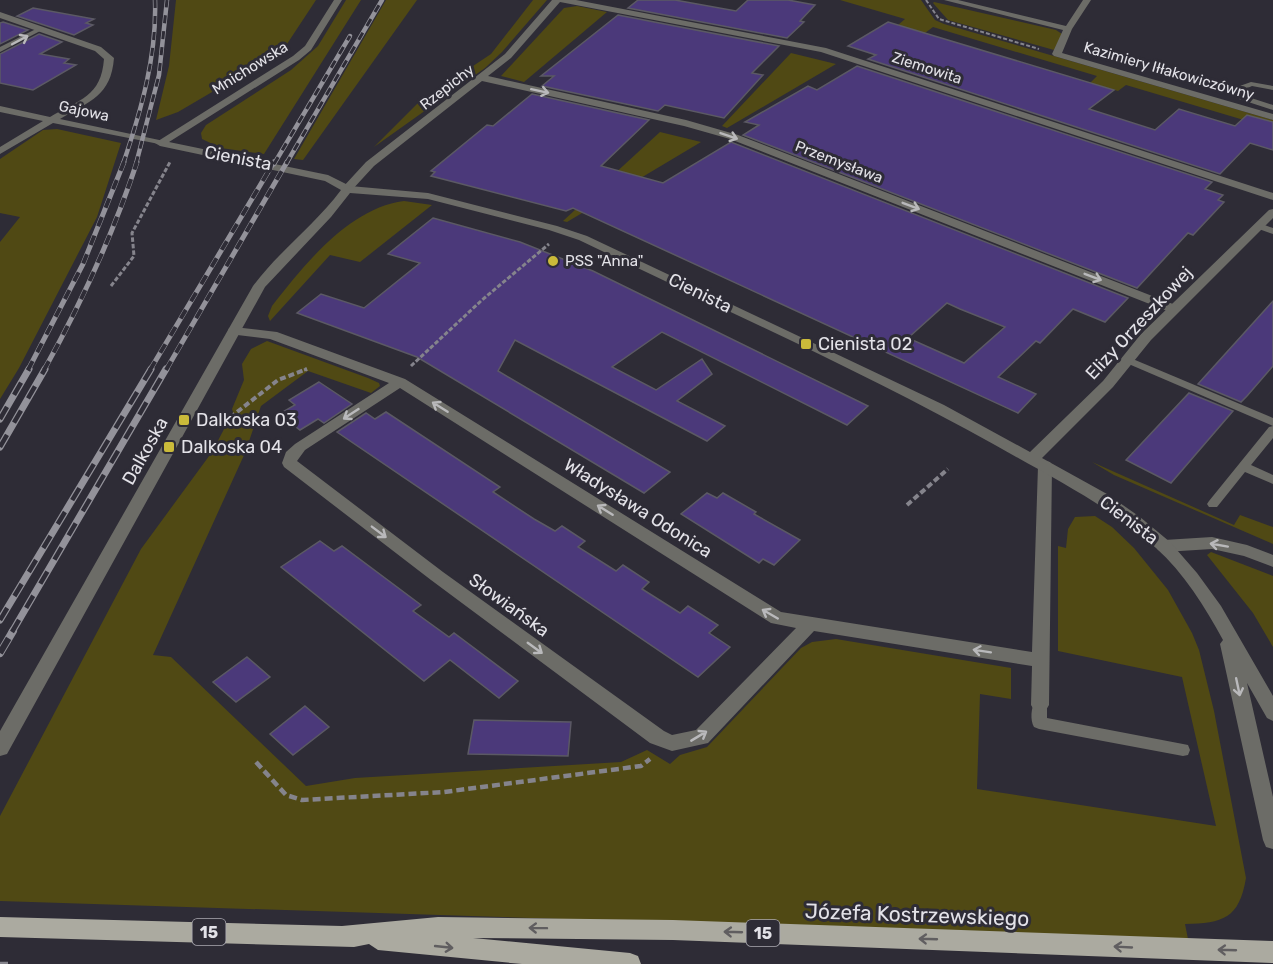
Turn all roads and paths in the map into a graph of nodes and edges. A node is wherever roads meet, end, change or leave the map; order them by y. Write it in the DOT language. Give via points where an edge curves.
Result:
graph roads {
  1 [pos="338,0"];
  2 [pos="557,0"];
  3 [pos="563,0"];
  4 [pos="926,0"];
  5 [pos="948,0"];
  6 [pos="1088,0"];
  7 [pos="0,15"];
  8 [pos="40,29"];
  9 [pos="1068,29"];
  10 [pos="0,51"];
  11 [pos="1057,54"];
  12 [pos="483,78"];
  13 [pos="1273,88"];
  14 [pos="1273,108"];
  15 [pos="0,109"];
  16 [pos="1273,117"];
  17 [pos="50,119"];
  18 [pos="160,143"];
  19 [pos="0,151"];
  20 [pos="174,159"];
  21 [pos="347,189"];
  22 [pos="1273,197"];
  23 [pos="1273,212"];
  24 [pos="1259,226"];
  25 [pos="1273,231"];
  26 [pos="557,238"];
  27 [pos="111,286"];
  28 [pos="1174,309"];
  29 [pos="234,331"];
  30 [pos="1128,360"];
  31 [pos="346,362"];
  32 [pos="401,378"];
  33 [pos="1273,422"];
  34 [pos="223,423"];
  35 [pos="1273,430"];
  36 [pos="1039,462"];
  37 [pos="1243,466"];
  38 [pos="948,469"];
  39 [pos="1273,480"];
  40 [pos="1213,504"];
  41 [pos="907,505"];
  42 [pos="1164,546"];
  43 [pos="1273,561"];
  44 [pos="810,624"];
  45 [pos="1226,630"];
  46 [pos="1040,660"];
  47 [pos="1040,705"];
  48 [pos="1273,713"];
  49 [pos="672,743"];
  50 [pos="0,748"];
  51 [pos="1183,750"];
  52 [pos="256,762"];
  53 [pos="1273,840"];
  54 [pos="0,927"];
  55 [pos="344,936"];
  56 [pos="1273,952"];
  57 [pos="0,964"];
  58 [pos="9,964"];
  59 [pos="630,964"];
  1 -- 18 [label="street, Mnichowska" via="308,48 296,58"];
  2 -- 12 [label="street, Rzepichy"];
  3 -- 22 [label="street, Ziemowita" via="823,50"];
  4 -- 11 [label="path" via="939,19"];
  5 -- 9 [label="street, Kazimiery Iłłakowiczówny"];
  6 -- 9 [label="street"];
  7 -- 8 [label="street"];
  10 -- 8 [label="lane, one-way"];
  8 -- 17 [label="street" via="98,49 109,58 103,87"];
  9 -- 11 [label="street"];
  11 -- 16 [label="street, Kazimiery Iłłakowiczówny"];
  12 -- 21 [label="street, Rzepichy" via="370,164"];
  12 -- 28 [label="street, Przemysława, one-way" via="734,137"];
  13 -- 14 [label="lane" via="1251,84 1237,90 1239,96"];
  15 -- 17 [label="street, Gajowa"];
  17 -- 18 [label="street, Gajowa"];
  17 -- 19 [label="street"];
  18 -- 21 [label="street, Cienista" via="328,178"];
  20 -- 27 [label="path" via="132,233 134,256"];
  21 -- 29 [label="street, Dalkoska" via="335,208 273,267"];
  21 -- 36 [label="street, Cienista" via="428,196 583,238 939,408"];
  23 -- 24 [label="street, Elizy Orzeszkowej"];
  24 -- 25 [label="lane"];
  24 -- 28 [label="street, Elizy Orzeszkowej"];
  26 -- 32 [label="path" via="482,300"];
  28 -- 30 [label="street, Elizy Orzeszkowej"];
  29 -- 31 [label="street, Władysława Odonica" via="272,335"];
  29 -- 50 [label="street, Dalkoska"];
  30 -- 33 [label="lane"];
  30 -- 36 [label="street, Elizy Orzeszkowej"];
  31 -- 32 [label="street, Władysława Odonica"];
  31 -- 34 [label="path" via="286,376"];
  44 -- 32 [label="street, Władysława Odonica, one-way" via="777,618"];
  32 -- 49 [label="street, Słowiańska, one-way" via="300,447 289,463 561,667 657,737"];
  35 -- 37 [label="lane"];
  36 -- 42 [label="street, Cienista" via="1135,520"];
  36 -- 46 [label="street"];
  37 -- 39 [label="lane"];
  37 -- 40 [label="lane"];
  38 -- 41 [label="path"];
  43 -- 42 [label="street, Cienista, one-way" via="1212,543"];
  42 -- 45 [label="street, Cienista" via="1191,577"];
  46 -- 44 [label="street, Władysława Odonica, one-way"];
  49 -- 44 [label="street, one-way" via="702,737"];
  45 -- 48 [label="street, Cienista"];
  45 -- 53 [label="street, Cienista, one-way"];
  46 -- 47 [label="street"];
  47 -- 51 [label="lane" via="1039,723"];
  49 -- 52 [label="path" via="641,766 444,792 302,801 286,795"];
  54 -- 55 [label="main road, Józefa Kostrzewskiego / 15"];
  56 -- 55 [label="main road, Józefa Kostrzewskiego / 15, one-way" via="673,930 438,927"];
  55 -- 59 [label="main road, Józefa Kostrzewskiego / 15, one-way"];
  57 -- 58 [label="path"];
}
